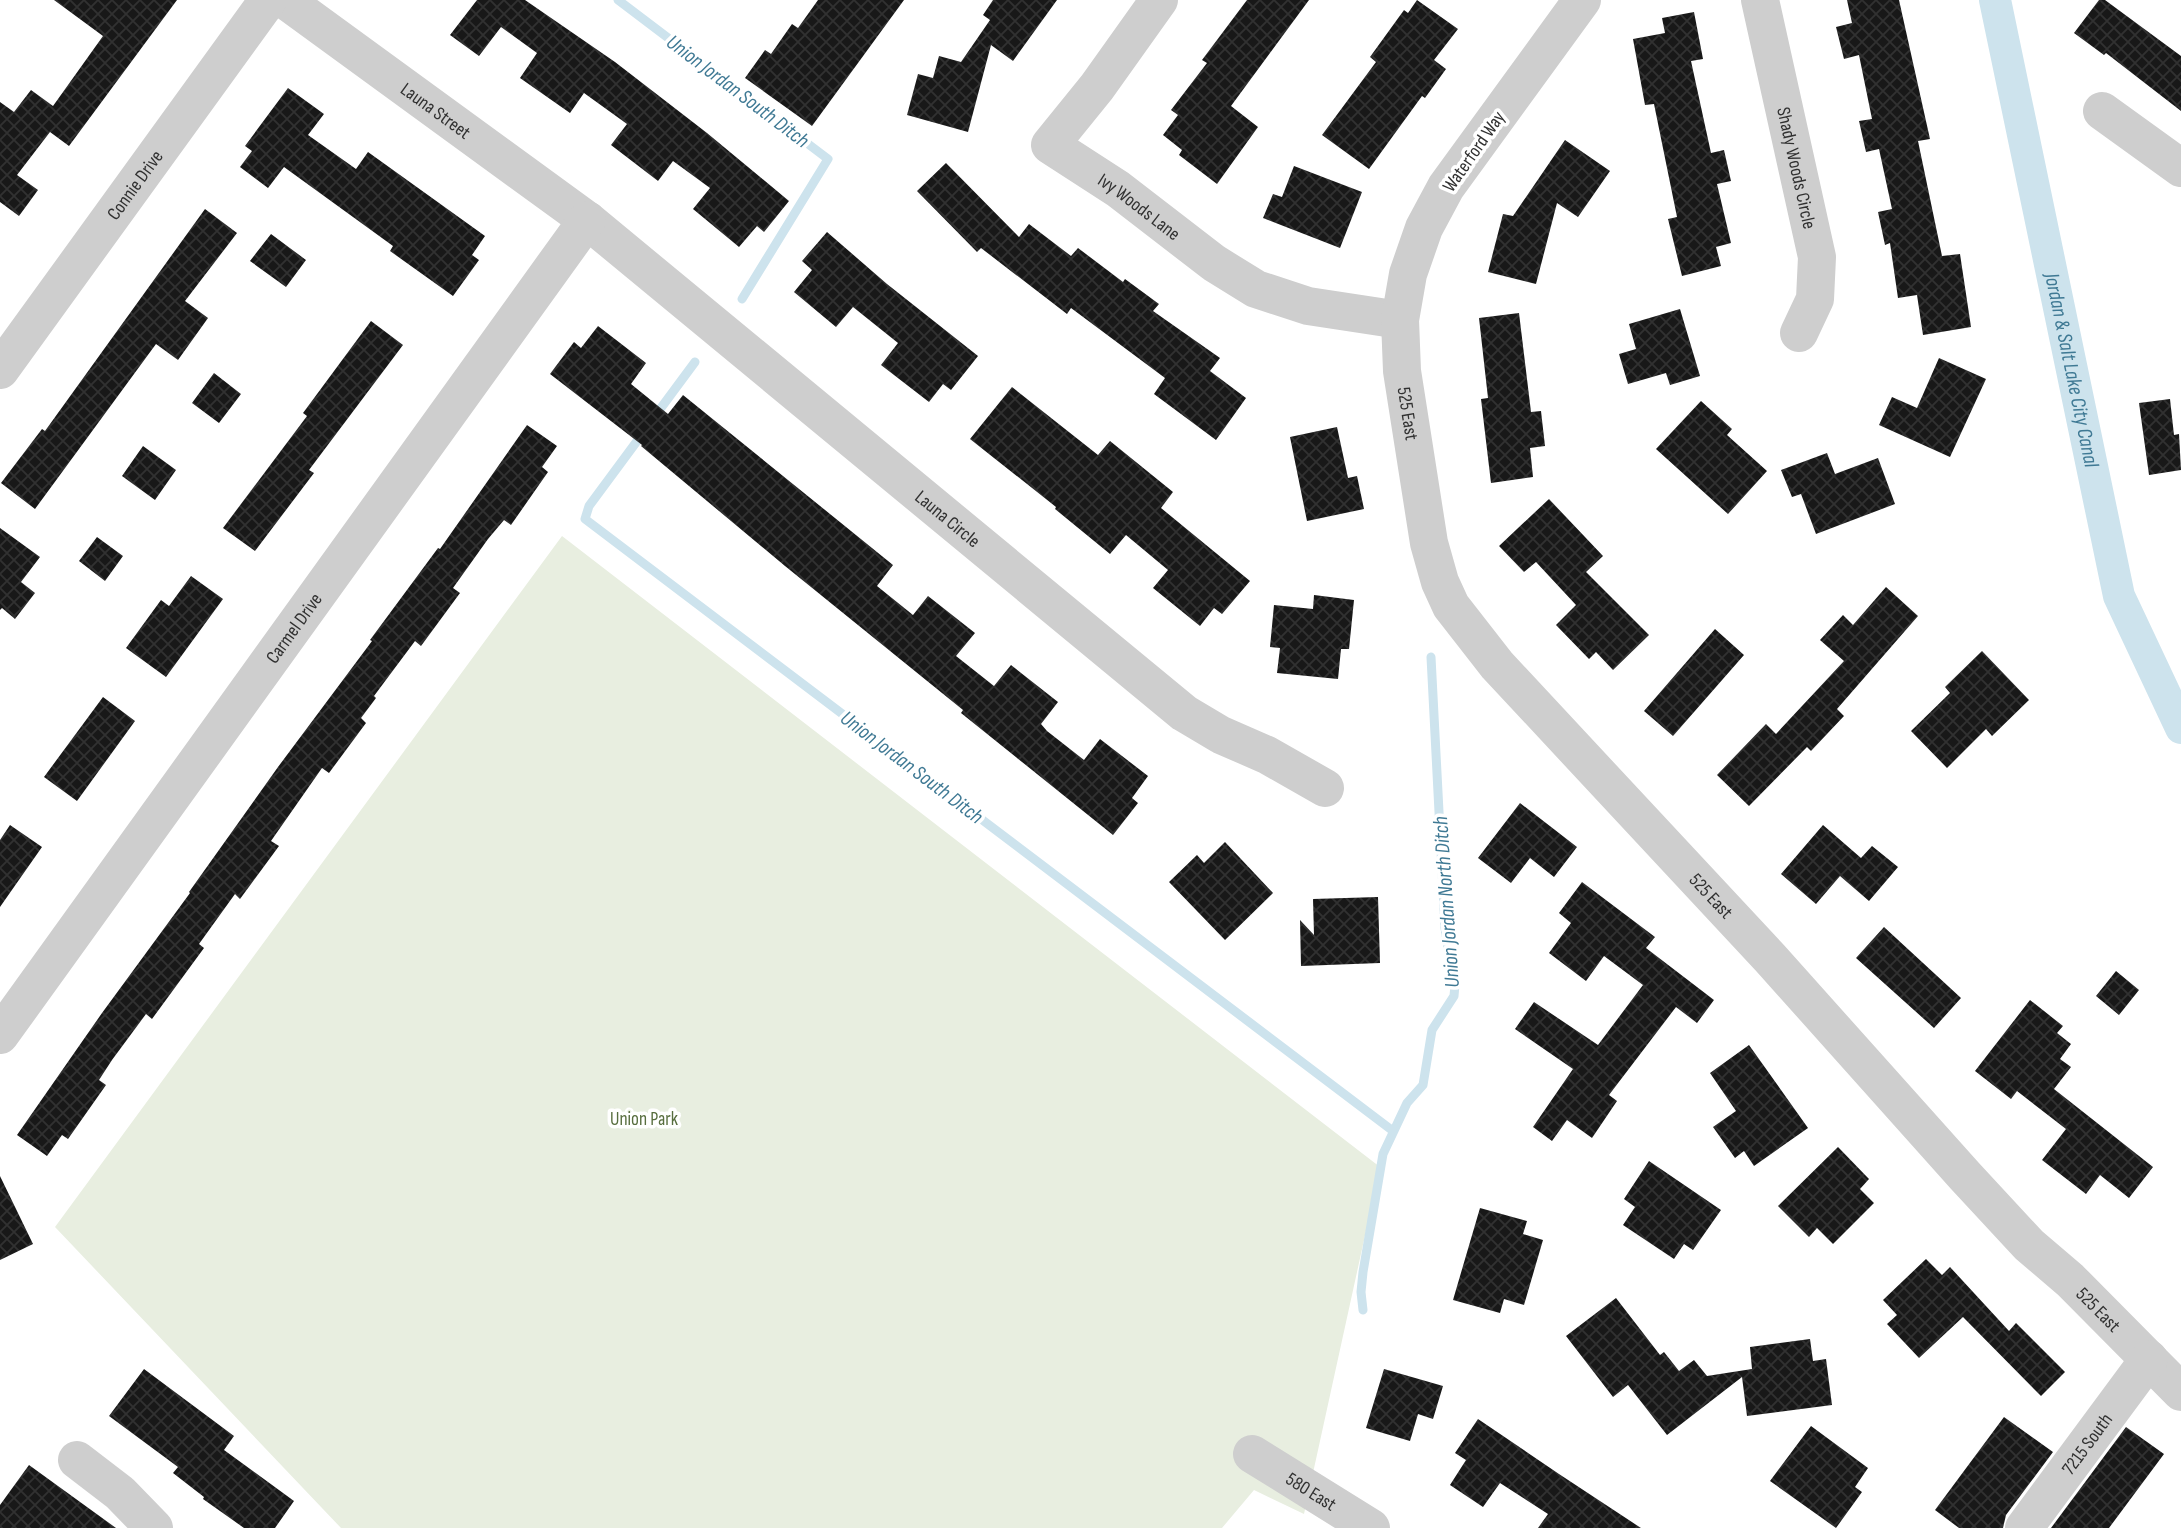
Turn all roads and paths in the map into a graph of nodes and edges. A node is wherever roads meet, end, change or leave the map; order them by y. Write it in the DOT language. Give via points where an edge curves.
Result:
graph roads {
  1 [pos="268,0"];
  2 [pos="285,0"];
  3 [pos="1159,0"];
  4 [pos="1582,0"];
  5 [pos="1760,0"];
  6 [pos="2102,111"];
  7 [pos="2181,169"];
  8 [pos="587,220"];
  9 [pos="1400,320"];
  10 [pos="1799,333"];
  11 [pos="0,370"];
  12 [pos="1325,788"];
  13 [pos="0,1035"];
  14 [pos="2149,1359"];
  15 [pos="2181,1392"];
  16 [pos="1252,1454"];
  17 [pos="77,1460"];
  18 [pos="151,1527"];
  19 [pos="1371,1528"];
  20 [pos="2024,1528"];
  1 -- 11 [label="street, Connie Drive"];
  2 -- 8 [label="street, Launa Street"];
  3 -- 9 [label="street, Ivy Woods Lane" via="1050,145 1118,189 1214,264 1256,289 1308,306"];
  4 -- 9 [label="street, Waterford Way" via="1446,187 1424,228 1408,274"];
  5 -- 10 [label="street, Shady Woods Circle" via="1816,257 1815,299"];
  6 -- 7 [label="street"];
  8 -- 12 [label="street, Launa Circle" via="1184,713"];
  8 -- 13 [label="street, Carmel Drive"];
  9 -- 14 [label="street, 525 East" via="1402,371 1429,543 1440,582 1468,631 1965,1177"];
  14 -- 15 [label="street, 525 East"];
  14 -- 20 [label="street, 7215 South"];
  16 -- 19 [label="street, 580 East"];
  17 -- 18 [label="street" via="120,1493"];
}
